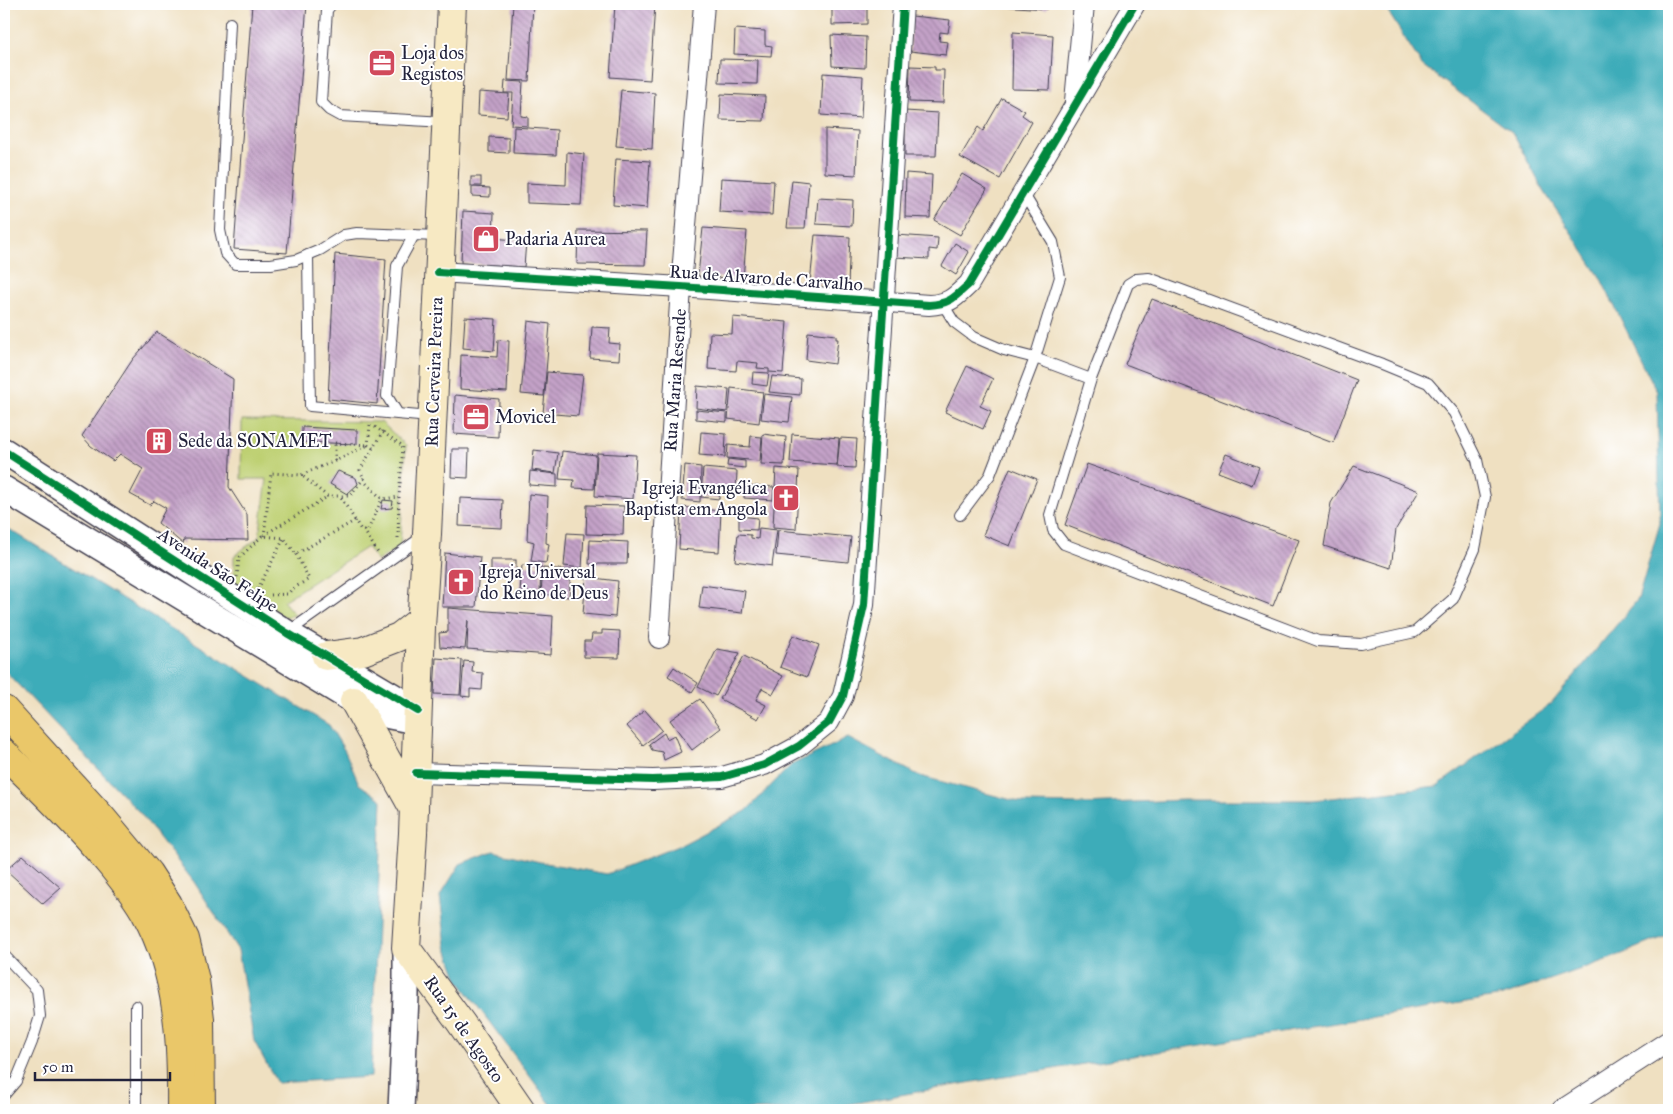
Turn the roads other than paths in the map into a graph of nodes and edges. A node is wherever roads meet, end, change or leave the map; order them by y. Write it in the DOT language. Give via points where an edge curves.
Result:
graph roads {
  1 [pos="332,4"];
  2 [pos="452,4"];
  3 [pos="704,4"];
  4 [pos="903,4"];
  5 [pos="1084,4"];
  6 [pos="1135,4"];
  7 [pos="230,23"];
  8 [pos="1075,106"];
  9 [pos="446,122"];
  10 [pos="1023,193"];
  11 [pos="414,235"];
  12 [pos="441,236"];
  13 [pos="308,255"];
  14 [pos="438,272"];
  15 [pos="681,287"];
  16 [pos="884,302"];
  17 [pos="943,304"];
  18 [pos="1034,358"];
  19 [pos="1091,379"];
  20 [pos="398,414"];
  21 [pos="432,418"];
  22 [pos="4,451"];
  23 [pos="4,489"];
  24 [pos="960,515"];
  25 [pos="427,534"];
  26 [pos="422,620"];
  27 [pos="287,633"];
  28 [pos="659,638"];
  29 [pos="326,656"];
  30 [pos="354,701"];
  31 [pos="4,710"];
  32 [pos="417,713"];
  33 [pos="4,753"];
  34 [pos="416,773"];
  35 [pos="414,813"];
  36 [pos="406,948"];
  37 [pos="4,955"];
  38 [pos="136,1006"];
  39 [pos="1669,1041"];
  40 [pos="4,1095"];
  41 [pos="136,1110"];
  42 [pos="181,1110"];
  43 [pos="201,1110"];
  44 [pos="401,1110"];
  45 [pos="521,1110"];
  46 [pos="1562,1110"];
  1 -- 9 [label="lane" via="327,10 321,102 340,116"];
  2 -- 9 [label="main road, Rua Cerveira Pereira"];
  3 -- 15 [label="street, Rua Maria Resende"];
  4 -- 16 [label="street"];
  5 -- 8 [label="street"];
  6 -- 8 [label="street"];
  7 -- 13 [label="lane" via="220,230 225,253 235,264 271,264"];
  8 -- 10 [label="street"];
  9 -- 12 [label="main road, Rua Cerveira Pereira"];
  10 -- 17 [label="street" via="969,284"];
  10 -- 18 [label="lane" via="1053,242 1060,277"];
  11 -- 12 [label="lane"];
  11 -- 13 [label="lane" via="344,235"];
  11 -- 20 [label="lane" via="397,266 387,396"];
  12 -- 14 [label="main road, Rua Cerveira Pereira"];
  13 -- 20 [label="lane" via="310,406"];
  14 -- 15 [label="street, Rua de Alvaro de Carvalho"];
  14 -- 21 [label="main road, Rua Cerveira Pereira"];
  15 -- 16 [label="street, Rua de Alvaro de Carvalho"];
  15 -- 28 [label="street, Rua Maria Resende"];
  16 -- 17 [label="street, Rua de Alvaro de Carvalho"];
  16 -- 34 [label="street" via="864,605 843,696 829,722 799,746 764,766 722,777 652,780"];
  17 -- 18 [label="lane" via="954,322 974,337"];
  18 -- 19 [label="lane"];
  18 -- 24 [label="lane" via="990,475"];
  19 -- 19 [label="lane" via="1050,515 1054,530 1064,544 1318,640 1361,644 1415,632 1453,599 1476,549 1485,497 1477,460 1454,413 1428,383 1149,278 1136,279 1128,284"];
  20 -- 21 [label="lane"];
  21 -- 25 [label="main road, Rua Cerveira Pereira"];
  22 -- 27 [label="street, Avenida São Felipe"];
  23 -- 30 [label="street"];
  25 -- 26 [label="main road, Rua Cerveira Pereira"];
  25 -- 27 [label="lane"];
  26 -- 29 [label="main road" via="399,637 363,651"];
  26 -- 32 [label="main road, Rua Cerveira Pereira"];
  27 -- 29 [label="street, Avenida São Felipe"];
  29 -- 32 [label="street, Avenida São Felipe"];
  30 -- 32 [label="street" via="405,719"];
  30 -- 35 [label="main road"];
  31 -- 43 [label="main road" via="102,818 148,873 168,904 185,939 195,980 200,1019"];
  32 -- 34 [label="main road, Rua Cerveira Pereira"];
  33 -- 42 [label="main road" via="87,836 146,914 172,983 178,1021"];
  34 -- 35 [label="main road, Rua Cerveira Pereira"];
  35 -- 36 [label="main road, Rua Cerveira Pereira"];
  36 -- 44 [label="street"];
  36 -- 45 [label="main road, Rua 15 de Agosto"];
  37 -- 40 [label="lane" via="37,990 40,1016 16,1081"];
  38 -- 41 [label="lane"];
  39 -- 46 [label="street"];
}
